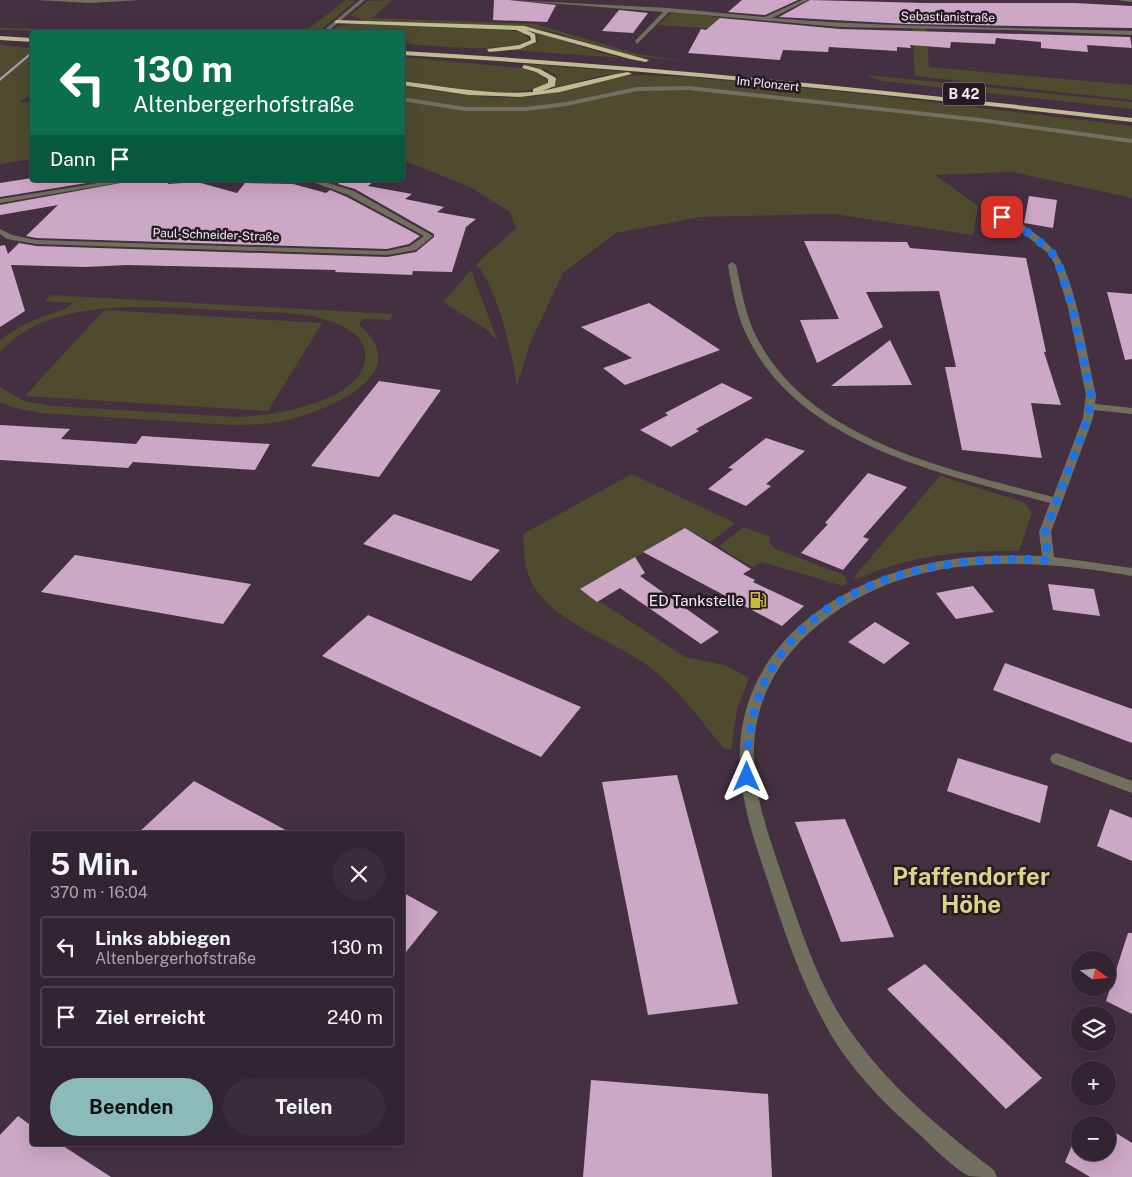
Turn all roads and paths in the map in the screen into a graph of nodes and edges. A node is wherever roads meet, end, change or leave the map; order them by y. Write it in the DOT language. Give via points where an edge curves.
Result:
graph roads {
  1 [pos="38,0"];
  2 [pos="125,0"];
  3 [pos="138,0"];
  4 [pos="362,0"];
  5 [pos="513,0"];
  6 [pos="806,0"];
  7 [pos="1119,0"];
  8 [pos="1132,1"];
  9 [pos="668,10"];
  10 [pos="763,20"];
  11 [pos="336,22"];
  12 [pos="491,27"];
  13 [pos="326,30"];
  14 [pos="0,33"];
  15 [pos="1132,33"];
  16 [pos="30,34"];
  17 [pos="0,38"];
  18 [pos="30,40"];
  19 [pos="637,42"];
  20 [pos="405,48"];
  21 [pos="470,51"];
  22 [pos="405,53"];
  23 [pos="453,56"];
  24 [pos="653,61"];
  25 [pos="663,63"];
  26 [pos="702,68"];
  27 [pos="726,76"];
  28 [pos="405,83"];
  29 [pos="511,95"];
  30 [pos="405,99"];
  31 [pos="1132,114"];
  32 [pos="1132,122"];
  33 [pos="1132,141"];
  34 [pos="119,182"];
  35 [pos="317,182"];
  36 [pos="0,201"];
  37 [pos="994,214"];
  38 [pos="0,231"];
  39 [pos="732,265"];
  40 [pos="1091,407"];
  41 [pos="1132,411"];
  42 [pos="1056,501"];
  43 [pos="1048,560"];
  44 [pos="1132,572"];
  45 [pos="1057,759"];
  46 [pos="1132,786"];
  47 [pos="987,1177"];
  1 -- 2 [label="street"];
  2 -- 3 [label="street"];
  4 -- 11 [label="street"];
  5 -- 9 [label="street, Sebastianistraße"];
  6 -- 10 [label="street"];
  7 -- 8 [label="street"];
  9 -- 10 [label="street, Sebastianistraße"];
  9 -- 19 [label="street"];
  10 -- 15 [label="street, Sebastianistraße"];
  11 -- 12 [label="highway"];
  11 -- 13 [label="street"];
  12 -- 21 [label="highway" via="525,32 534,38 520,47"];
  12 -- 24 [label="highway" via="538,30 608,53"];
  14 -- 16 [label="highway"];
  17 -- 18 [label="highway"];
  20 -- 21 [label="highway, B 42"];
  21 -- 26 [label="highway, B 42"];
  22 -- 23 [label="highway, B 42"];
  23 -- 27 [label="highway, B 42"];
  23 -- 29 [label="highway" via="528,68 552,78 552,84 544,89"];
  25 -- 26 [label="highway"];
  26 -- 31 [label="highway, B 42"];
  27 -- 29 [label="highway" via="632,74 600,78 540,94"];
  27 -- 32 [label="highway, B 42"];
  28 -- 29 [label="highway"];
  30 -- 33 [label="street, Im Plonzert" via="465,109 526,109 566,104 631,89 689,88 988,121"];
  34 -- 36 [label="street"];
  35 -- 38 [label="street, Paul-Schneider-Straße" via="351,193 429,236 413,248 387,253 244,246 36,242 10,237"];
  37 -- 40 [label="street" via="1022,228 1046,247 1059,265 1083,352"];
  39 -- 42 [label="street" via="744,317 759,348 797,394 828,419 895,454"];
  40 -- 41 [label="street"];
  40 -- 42 [label="street"];
  42 -- 43 [label="street" via="1045,532"];
  43 -- 44 [label="street"];
  43 -- 47 [label="street" via="986,559 932,567 888,579 846,597 798,633 775,660 759,692 747,742 747,777 753,810 808,971 824,1004 849,1045 894,1099"];
  45 -- 46 [label="street"];
}
